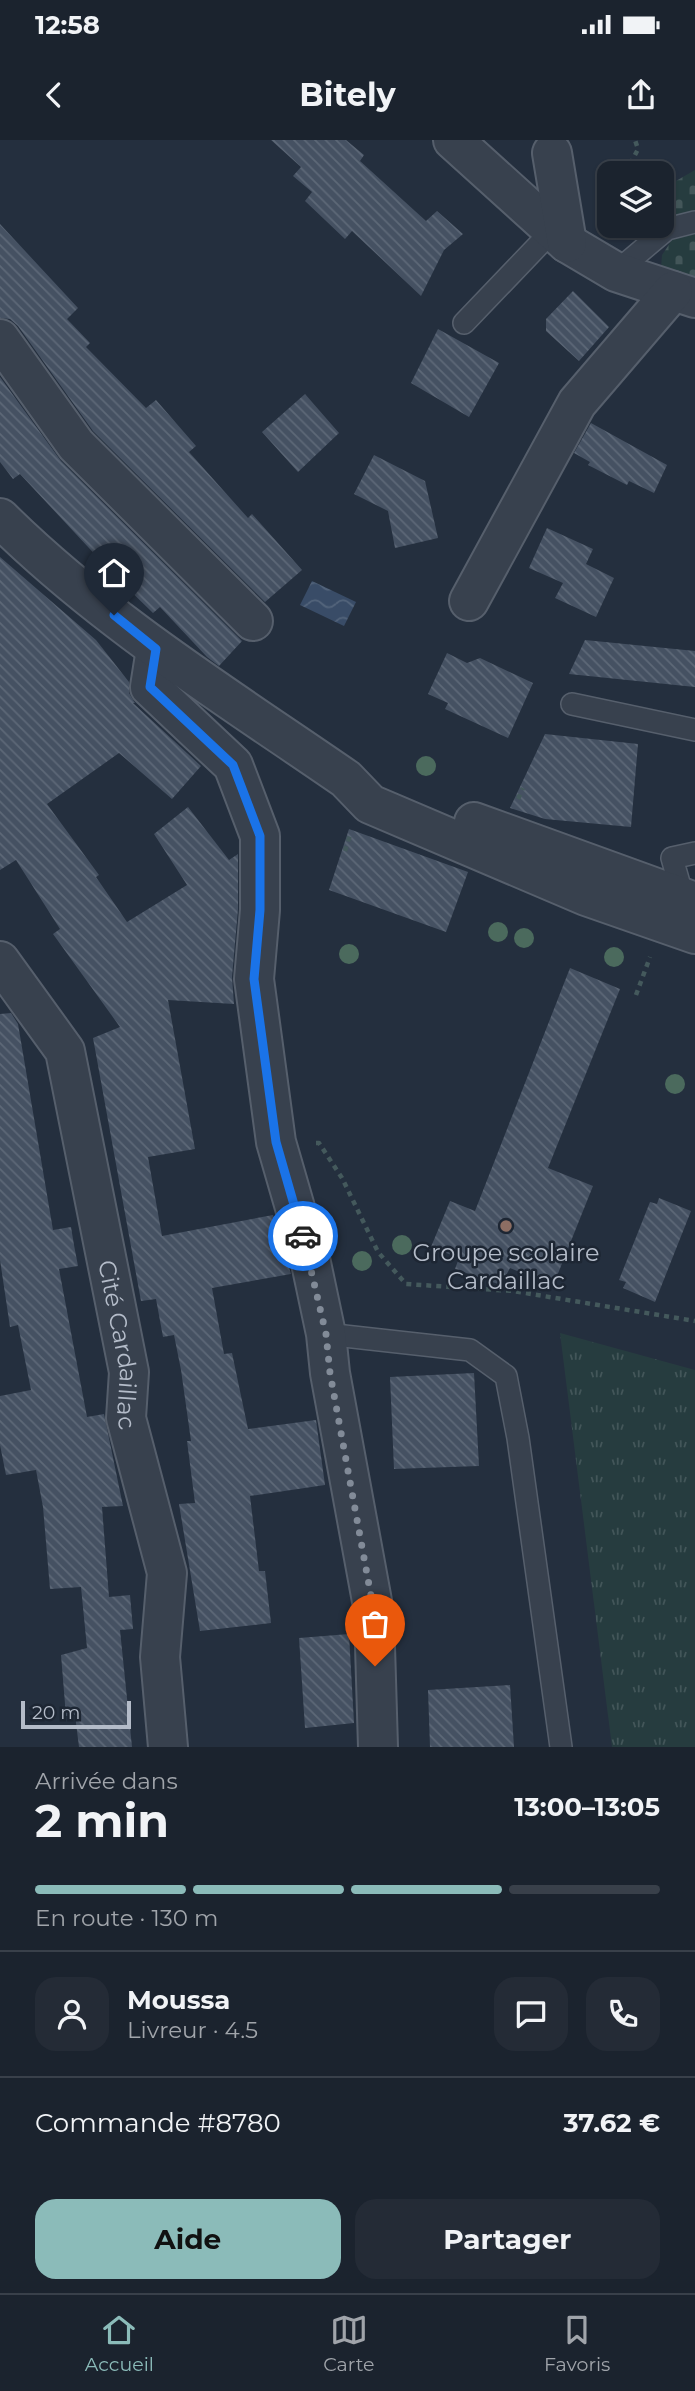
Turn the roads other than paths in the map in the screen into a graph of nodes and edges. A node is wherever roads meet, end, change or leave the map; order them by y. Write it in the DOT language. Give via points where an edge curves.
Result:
graph roads {
  1 [pos="453,140"];
  2 [pos="555,146"];
  3 [pos="504,186"];
  4 [pos="693,226"];
  5 [pos="560,237"];
  6 [pos="616,272"];
  7 [pos="684,295"];
  8 [pos="464,323"];
  9 [pos="0,339"];
  10 [pos="0,518"];
  11 [pos="469,601"];
  12 [pos="253,621"];
  13 [pos="156,649"];
  14 [pos="572,704"];
  15 [pos="695,730"];
  16 [pos="695,853"];
  17 [pos="682,922"];
  18 [pos="0,961"];
  19 [pos="326,1334"];
  20 [pos="168,1747"];
  21 [pos="378,1747"];
  22 [pos="561,1747"];
  1 -- 3 [label="street"];
  2 -- 3 [label="street"];
  2 -- 5 [label="street"];
  3 -- 5 [label="street"];
  4 -- 6 [label="lane" via="667,229"];
  5 -- 6 [label="street"];
  5 -- 8 [label="lane"];
  6 -- 7 [label="street"];
  7 -- 11 [label="street" via="577,403"];
  9 -- 12 [label="street" via="76,445"];
  10 -- 13 [label="street" via="35,553"];
  13 -- 17 [label="street" via="346,779 370,804 586,896"];
  13 -- 19 [label="street" via="150,687 233,765 260,836 254,979 276,1142"];
  14 -- 15 [label="lane"];
  16 -- 17 [label="lane" via="672,858"];
  18 -- 20 [label="street, Cité Cardaillac" via="65,1051 129,1372 126,1418 167,1573 160,1657"];
  19 -- 21 [label="street" via="374,1612"];
  19 -- 22 [label="lane" via="470,1350 506,1376"];
}
